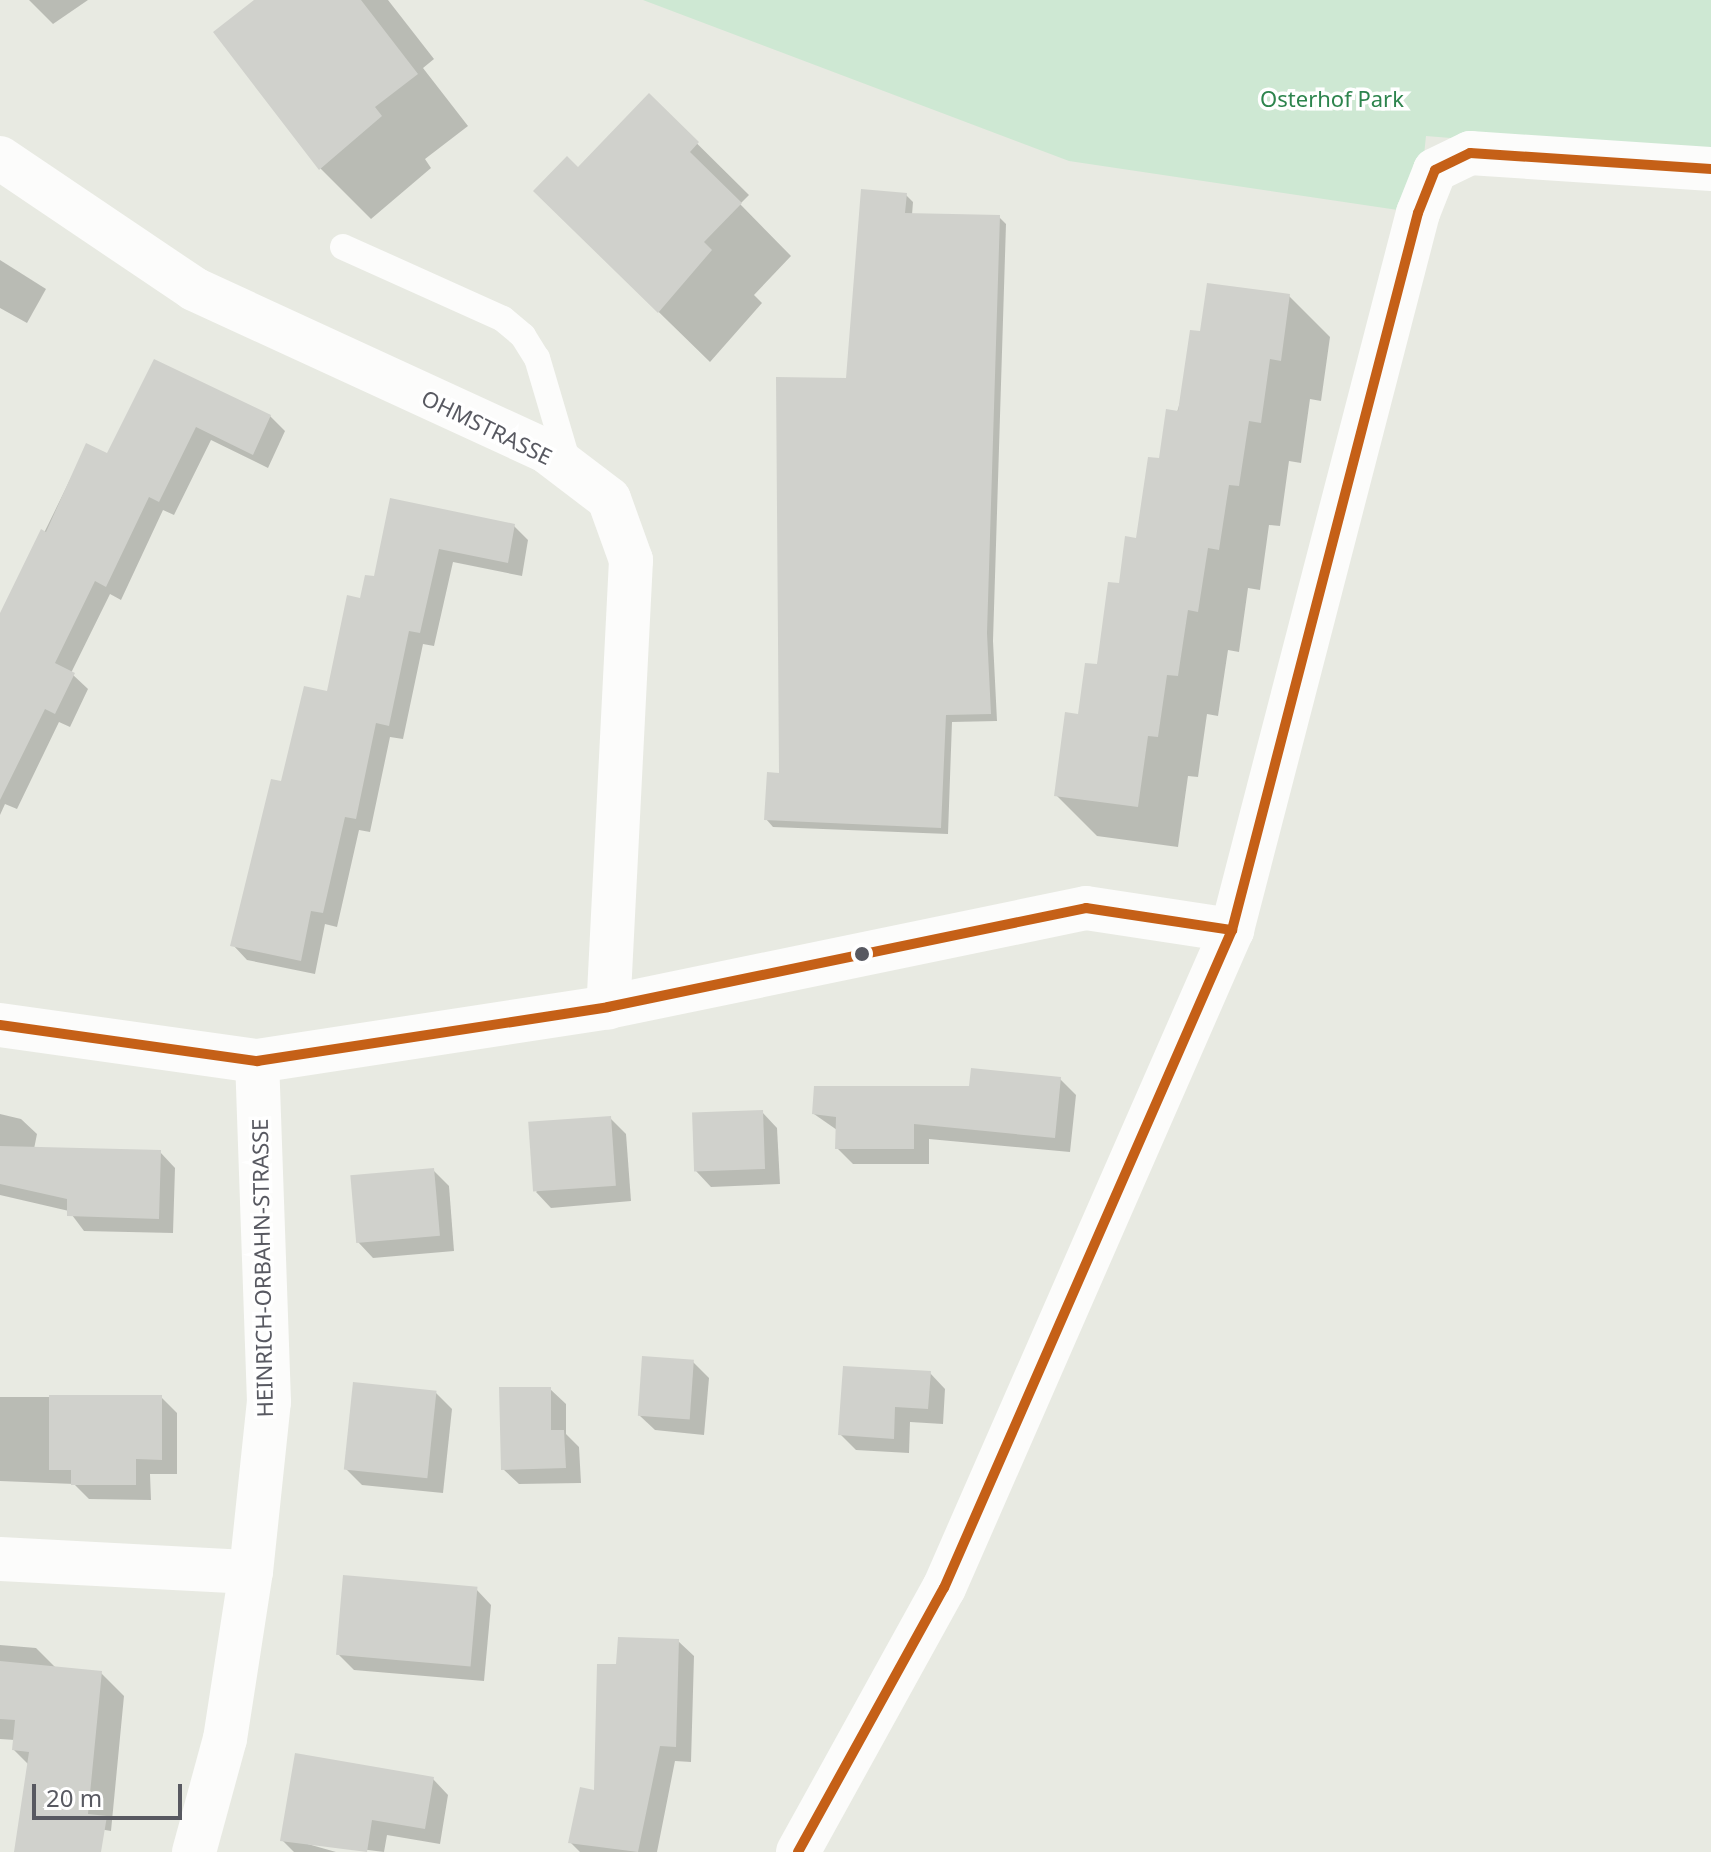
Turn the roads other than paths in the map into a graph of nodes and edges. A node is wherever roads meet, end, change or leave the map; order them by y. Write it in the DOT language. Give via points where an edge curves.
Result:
graph roads {
  1 [pos="0,158"];
  2 [pos="1711,169"];
  3 [pos="343,247"];
  4 [pos="570,470"];
  5 [pos="1232,930"];
  6 [pos="608,1007"];
  7 [pos="0,1025"];
  8 [pos="257,1061"];
  9 [pos="0,1559"];
  10 [pos="251,1572"];
  11 [pos="194,1852"];
  12 [pos="798,1852"];
  1 -- 4 [label="street, OHMSTRASSE" via="194,289 546,451"];
  2 -- 5 [label="street" via="1470,153 1435,170 1418,213"];
  3 -- 4 [label="lane" via="503,319 523,336 537,358"];
  4 -- 6 [label="street, OHMSTRASSE" via="609,499 631,560"];
  5 -- 6 [label="street" via="1086,908"];
  5 -- 12 [label="street" via="944,1588"];
  6 -- 8 [label="street"];
  7 -- 8 [label="street"];
  8 -- 10 [label="street, HEINRICH-ORBAHN-STRASSE" via="269,1402"];
  9 -- 10 [label="street"];
  10 -- 11 [label="street, HEINRICH-ORBAHN-STRASSE" via="225,1739"];
}
